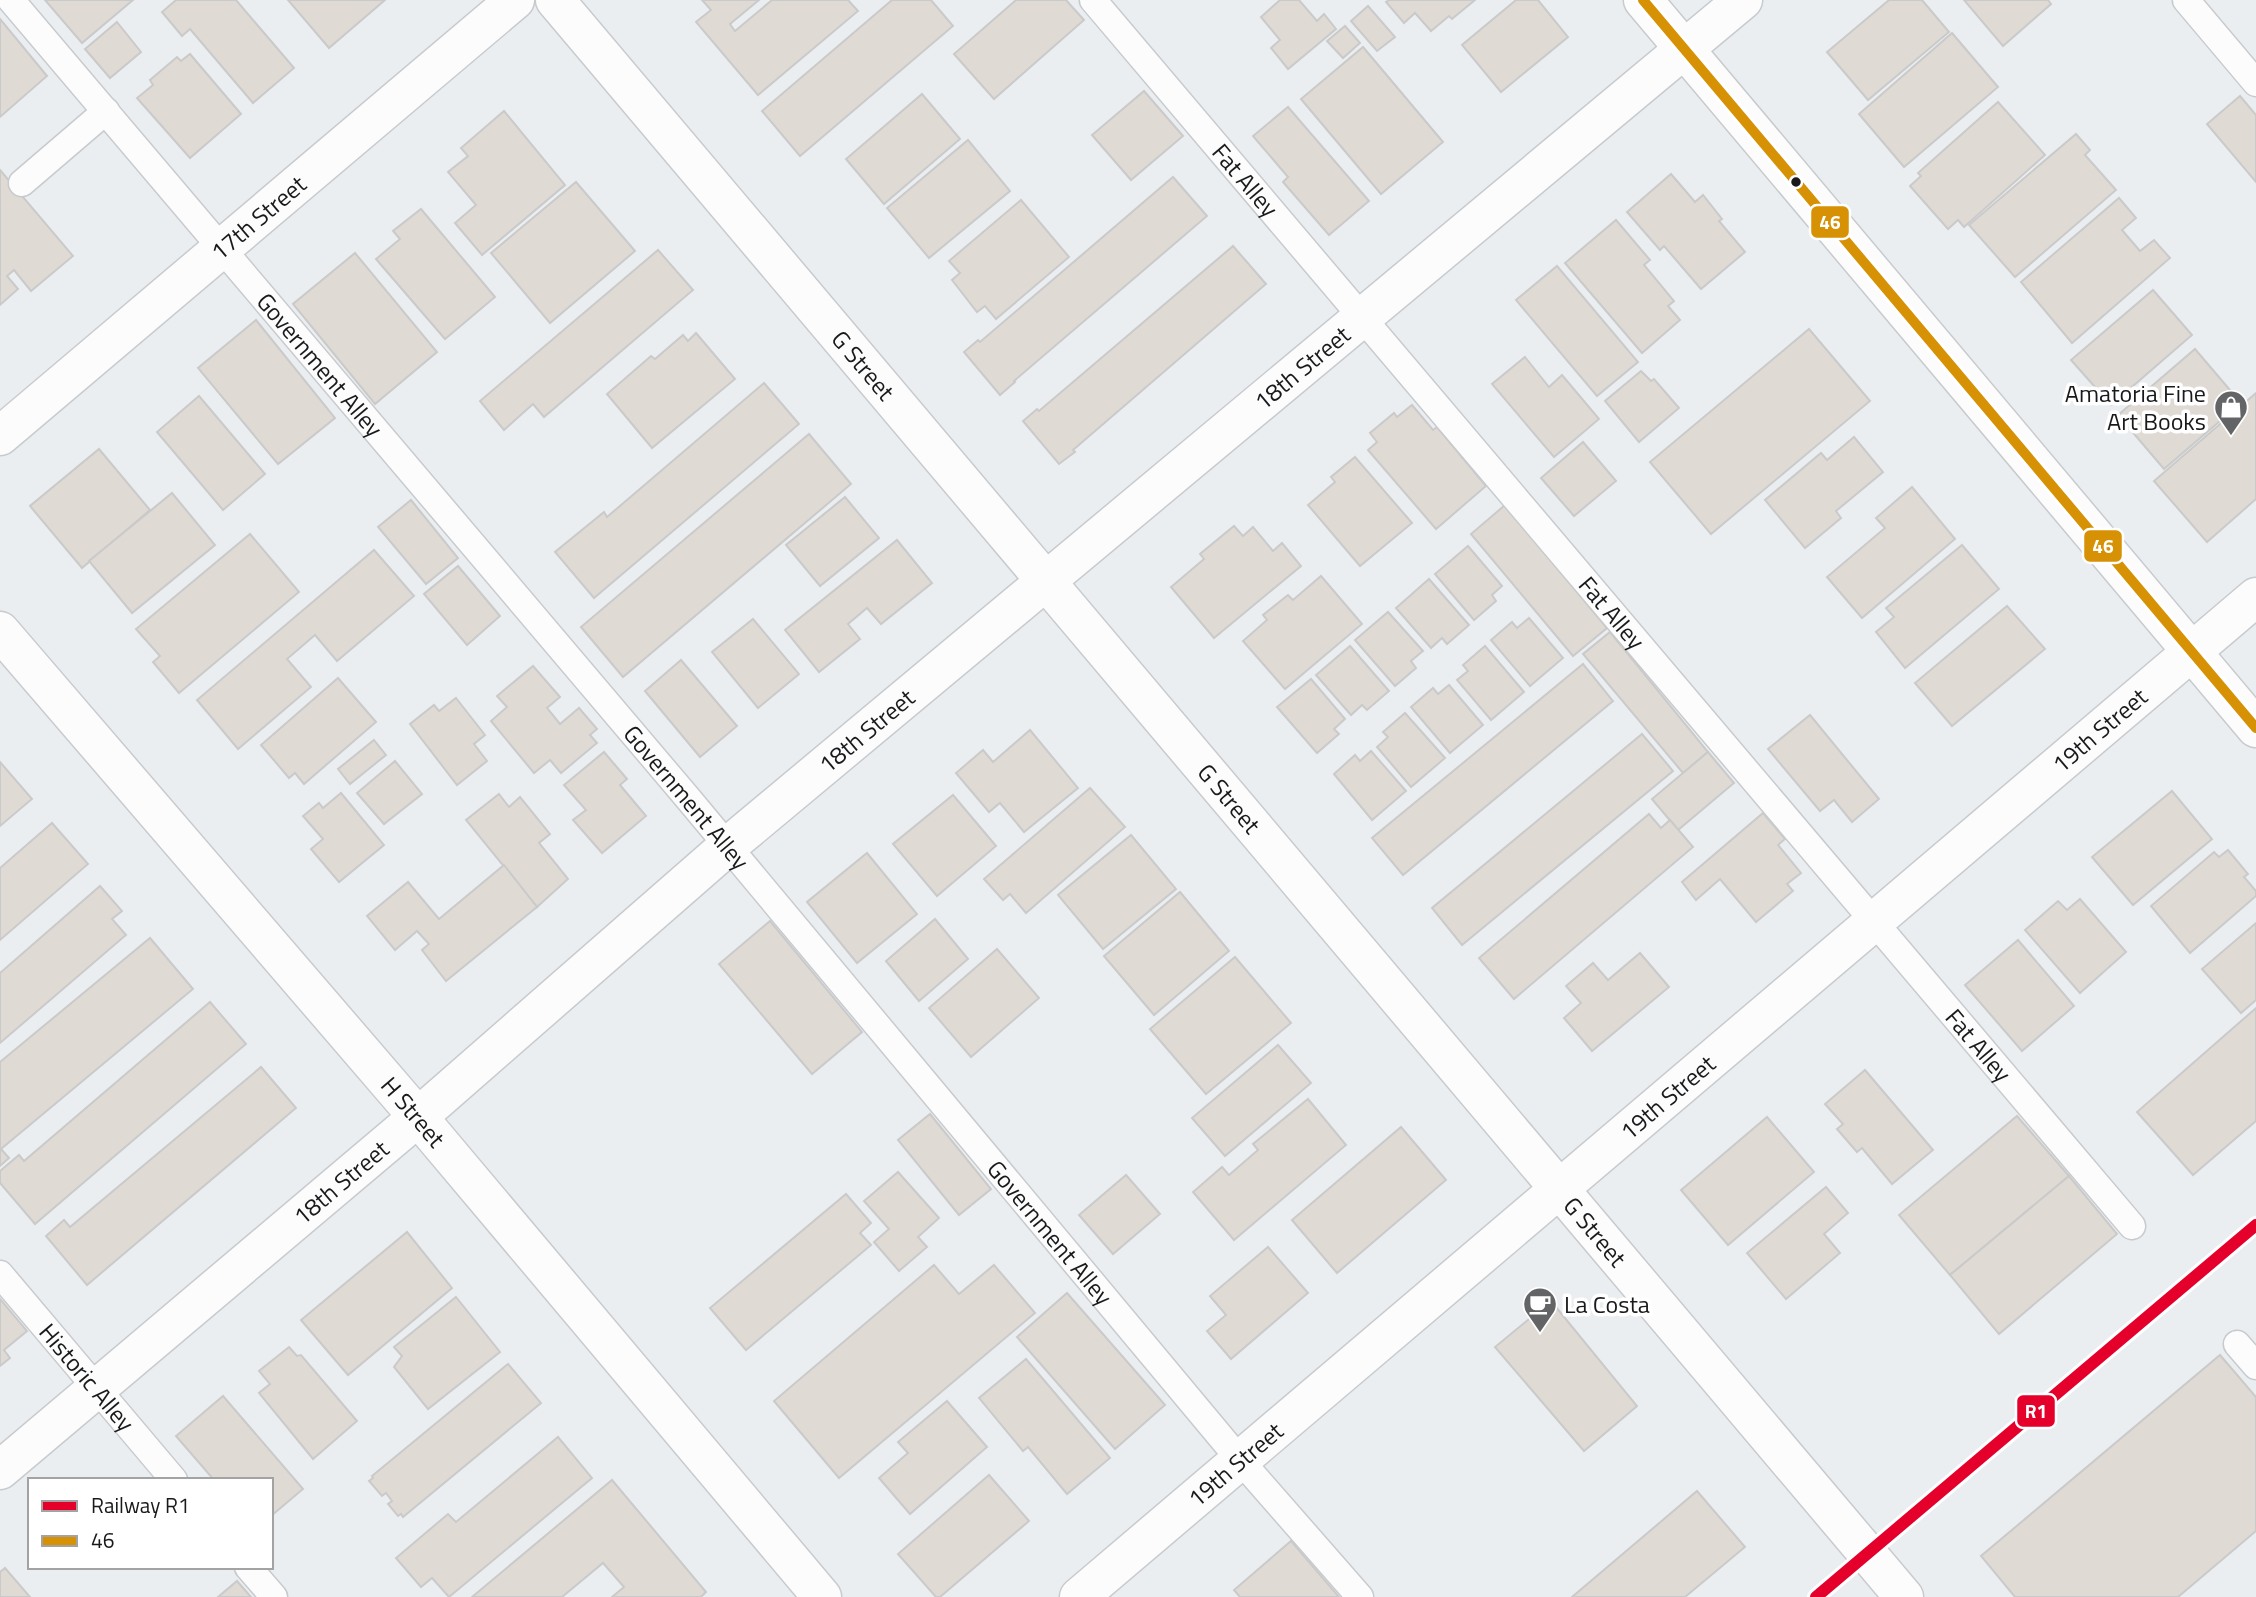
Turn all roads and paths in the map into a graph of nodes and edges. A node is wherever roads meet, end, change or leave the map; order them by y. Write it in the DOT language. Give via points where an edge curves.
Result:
graph roads {
  1 [pos="11,0"];
  2 [pos="514,0"];
  3 [pos="555,0"];
  4 [pos="1093,0"];
  5 [pos="1643,0"];
  6 [pos="1743,0"];
  7 [pos="2186,0"];
  8 [pos="1684,51"];
  9 [pos="2256,83"];
  10 [pos="106,111"];
  11 [pos="22,183"];
  12 [pos="223,249"];
  13 [pos="1363,318"];
  14 [pos="0,436"];
  15 [pos="1046,580"];
  16 [pos="2256,597"];
  17 [pos="0,631"];
  18 [pos="2191,652"];
  19 [pos="2256,729"];
  20 [pos="728,846"];
  21 [pos="1874,922"];
  22 [pos="418,1117"];
  23 [pos="1559,1188"];
  24 [pos="2132,1226"];
  25 [pos="0,1274"];
  26 [pos="2237,1344"];
  27 [pos="2256,1366"];
  28 [pos="97,1387"];
  29 [pos="1240,1460"];
  30 [pos="0,1470"];
  31 [pos="172,1478"];
  32 [pos="250,1569"];
  33 [pos="274,1597"];
  34 [pos="822,1597"];
  35 [pos="1079,1597"];
  36 [pos="1360,1597"];
  37 [pos="1904,1597"];
  1 -- 10 [label="lane, Government Alley"];
  2 -- 12 [label="street, 17th Street"];
  3 -- 15 [label="street, G Street"];
  4 -- 13 [label="lane, Fat Alley"];
  5 -- 8 [label="street"];
  6 -- 8 [label="street, 18th Street"];
  7 -- 9 [label="lane"];
  8 -- 13 [label="street, 18th Street"];
  8 -- 18 [label="street"];
  10 -- 11 [label="lane"];
  10 -- 12 [label="lane, Government Alley"];
  12 -- 14 [label="street, 17th Street"];
  12 -- 20 [label="lane, Government Alley"];
  13 -- 15 [label="street, 18th Street"];
  13 -- 21 [label="lane, Fat Alley"];
  15 -- 20 [label="street, 18th Street"];
  15 -- 23 [label="street, G Street"];
  16 -- 18 [label="street, 19th Street"];
  17 -- 22 [label="street, H Street"];
  18 -- 19 [label="street"];
  18 -- 21 [label="street, 19th Street"];
  20 -- 22 [label="street, 18th Street"];
  20 -- 29 [label="lane, Government Alley"];
  21 -- 23 [label="street, 19th Street"];
  21 -- 24 [label="lane, Fat Alley"];
  22 -- 28 [label="street, 18th Street"];
  22 -- 34 [label="street, H Street"];
  23 -- 29 [label="street, 19th Street"];
  23 -- 37 [label="street, G Street"];
  25 -- 28 [label="lane, Historic Alley"];
  26 -- 27 [label="lane"];
  28 -- 30 [label="street, 18th Street"];
  28 -- 31 [label="lane, Historic Alley"];
  29 -- 35 [label="street, 19th Street"];
  29 -- 36 [label="lane, Government Alley"];
  32 -- 33 [label="lane"];
}
